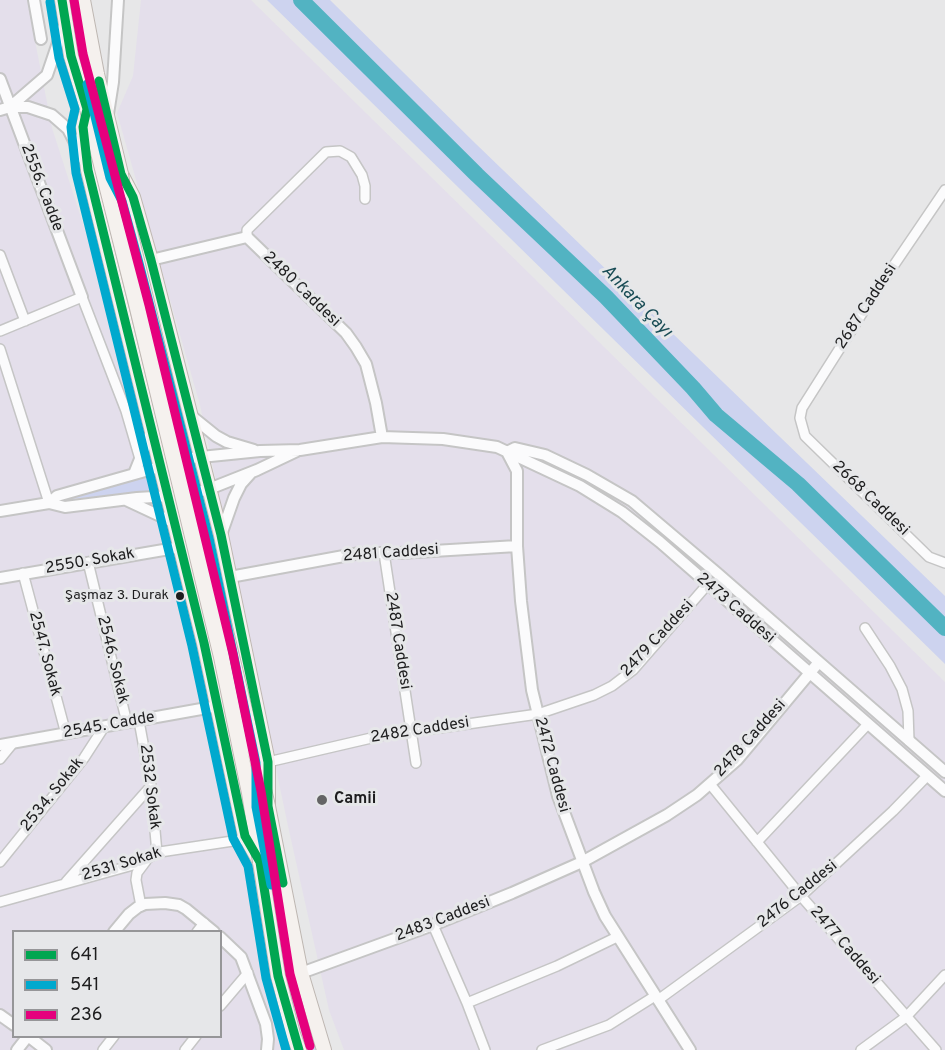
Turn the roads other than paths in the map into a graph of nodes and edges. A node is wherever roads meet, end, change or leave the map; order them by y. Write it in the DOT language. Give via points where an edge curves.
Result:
graph roads {
  1 [pos="34,0"];
  2 [pos="62,0"];
  3 [pos="83,0"];
  4 [pos="118,0"];
  5 [pos="65,22"];
  6 [pos="41,39"];
  7 [pos="0,79"];
  8 [pos="5,109"];
  9 [pos="87,109"];
  10 [pos="108,118"];
  11 [pos="88,170"];
  12 [pos="120,174"];
  13 [pos="945,190"];
  14 [pos="365,199"];
  15 [pos="247,237"];
  16 [pos="0,255"];
  17 [pos="151,260"];
  18 [pos="82,297"];
  19 [pos="25,321"];
  20 [pos="0,331"];
  21 [pos="0,349"];
  22 [pos="189,413"];
  23 [pos="801,427"];
  24 [pos="151,428"];
  25 [pos="382,437"];
  26 [pos="300,450"];
  27 [pos="260,451"];
  28 [pos="507,452"];
  29 [pos="201,457"];
  30 [pos="140,459"];
  31 [pos="160,465"];
  32 [pos="251,472"];
  33 [pos="134,474"];
  34 [pos="209,489"];
  35 [pos="168,497"];
  36 [pos="123,499"];
  37 [pos="49,503"];
  38 [pos="0,511"];
  39 [pos="173,522"];
  40 [pos="221,537"];
  41 [pos="518,546"];
  42 [pos="181,547"];
  43 [pos="384,553"];
  44 [pos="88,562"];
  45 [pos="945,563"];
  46 [pos="23,573"];
  47 [pos="230,577"];
  48 [pos="0,578"];
  49 [pos="707,585"];
  50 [pos="865,628"];
  51 [pos="819,662"];
  52 [pos="809,674"];
  53 [pos="218,706"];
  54 [pos="538,714"];
  55 [pos="139,721"];
  56 [pos="127,723"];
  57 [pos="868,724"];
  58 [pos="104,727"];
  59 [pos="410,729"];
  60 [pos="66,734"];
  61 [pos="909,741"];
  62 [pos="13,743"];
  63 [pos="0,745"];
  64 [pos="0,759"];
  65 [pos="268,762"];
  66 [pos="416,763"];
  67 [pos="945,772"];
  68 [pos="927,776"];
  69 [pos="710,784"];
  70 [pos="152,786"];
  71 [pos="945,791"];
  72 [pos="268,806"];
  73 [pos="246,839"];
  74 [pos="757,842"];
  75 [pos="155,854"];
  76 [pos="0,862"];
  77 [pos="260,862"];
  78 [pos="582,862"];
  79 [pos="66,882"];
  80 [pos="801,896"];
  81 [pos="0,902"];
  82 [pos="141,906"];
  83 [pos="433,925"];
  84 [pos="201,927"];
  85 [pos="116,930"];
  86 [pos="617,937"];
  87 [pos="222,939"];
  88 [pos="248,973"];
  89 [pos="301,973"];
  90 [pos="945,975"];
  91 [pos="656,998"];
  92 [pos="467,1003"];
  93 [pos="222,1004"];
  94 [pos="906,1017"];
  95 [pos="26,1038"];
  96 [pos="31,1038"];
  97 [pos="112,1038"];
  98 [pos="194,1038"];
  99 [pos="483,1049"];
  100 [pos="17,1050"];
  101 [pos="46,1050"];
  102 [pos="103,1050"];
  103 [pos="185,1050"];
  104 [pos="267,1050"];
  105 [pos="299,1050"];
  106 [pos="324,1050"];
  107 [pos="542,1050"];
  108 [pos="690,1050"];
  109 [pos="861,1050"];
  110 [pos="936,1050"];
  1 -- 6 [label="street"];
  2 -- 5 [label="main road"];
  3 -- 10 [label="main road"];
  4 -- 10 [label="street"];
  5 -- 8 [label="street" via="47,75"];
  5 -- 9 [label="main road"];
  7 -- 8 [label="street, 2556. Cadde"];
  8 -- 11 [label="street" via="28,107 62,123"];
  8 -- 18 [label="street, 2556. Cadde"];
  9 -- 11 [label="main road" via="82,127"];
  9 -- 77 [label="main road, bridge" via="220,657"];
  10 -- 12 [label="main road"];
  11 -- 24 [label="main road"];
  12 -- 17 [label="main road" via="130,189"];
  12 -- 72 [label="main road, bridge" via="129,227"];
  13 -- 23 [label="street, 2687 Caddesi" via="802,408"];
  14 -- 15 [label="street" via="362,174 351,157 340,151 326,152 247,230"];
  15 -- 17 [label="street"];
  15 -- 25 [label="street, 2480 Caddesi" via="356,347 367,368"];
  16 -- 19 [label="street"];
  17 -- 22 [label="main road"];
  18 -- 19 [label="street"];
  18 -- 30 [label="street"];
  19 -- 20 [label="street"];
  21 -- 37 [label="street"];
  22 -- 24 [label="main road" via="183,428 175,434 164,435"];
  22 -- 27 [label="street" via="227,442"];
  22 -- 29 [label="main road"];
  23 -- 45 [label="street, 2668 Caddesi" via="805,436 929,556"];
  24 -- 30 [label="street"];
  24 -- 31 [label="main road"];
  25 -- 26 [label="street, 2473 Caddesi"];
  25 -- 28 [label="street, 2473 Caddesi" via="443,439"];
  26 -- 27 [label="street, 2473 Caddesi"];
  26 -- 32 [label="street, 2473 Caddesi"];
  27 -- 29 [label="street, 2473 Caddesi"];
  28 -- 41 [label="street, 2472 Caddesi" via="517,471"];
  28 -- 49 [label="street, 2473 Caddesi" via="611,505"];
  28 -- 51 [label="street, 2473 Caddesi" via="515,448 545,455 632,501"];
  29 -- 31 [label="street, 2473 Caddesi"];
  29 -- 34 [label="main road"];
  30 -- 33 [label="street"];
  31 -- 33 [label="street, 2473 Caddesi"];
  31 -- 35 [label="main road"];
  32 -- 34 [label="street, 2473 Caddesi"];
  32 -- 40 [label="street" via="234,498"];
  33 -- 37 [label="street, 2473 Caddesi" via="57,496"];
  34 -- 35 [label="street, 2473 Caddesi"];
  34 -- 40 [label="main road"];
  35 -- 36 [label="street, 2473 Caddesi"];
  35 -- 39 [label="main road"];
  36 -- 37 [label="street, 2473 Caddesi" via="65,507"];
  36 -- 39 [label="street"];
  37 -- 38 [label="street, 2473 Caddesi"];
  39 -- 42 [label="main road"];
  40 -- 42 [label="main road" via="213,530 196,530 183,539"];
  40 -- 47 [label="main road"];
  41 -- 43 [label="street, 2481 Caddesi"];
  41 -- 54 [label="street, 2472 Caddesi" via="521,601"];
  42 -- 44 [label="street, 2550. Sokak"];
  42 -- 53 [label="main road"];
  43 -- 47 [label="street, 2481 Caddesi" via="360,553"];
  43 -- 59 [label="street, 2487 Caddesi"];
  44 -- 46 [label="street, 2550. Sokak"];
  44 -- 56 [label="street, 2546. Sokak"];
  46 -- 48 [label="street, 2550. Sokak"];
  46 -- 60 [label="street, 2547. Sokak"];
  47 -- 65 [label="main road"];
  49 -- 52 [label="street, 2473 Caddesi"];
  49 -- 54 [label="street, 2479 Caddesi" via="625,677 594,695"];
  50 -- 61 [label="street" via="902,689 908,711"];
  51 -- 52 [label="street, 2478 Caddesi"];
  51 -- 61 [label="street, 2473 Caddesi"];
  52 -- 57 [label="street, 2473 Caddesi"];
  52 -- 69 [label="street, 2478 Caddesi" via="737,760"];
  53 -- 55 [label="street, 2545. Cadde"];
  53 -- 73 [label="main road"];
  54 -- 59 [label="street, 2482 Caddesi"];
  54 -- 78 [label="street, 2472 Caddesi" via="558,796"];
  55 -- 56 [label="street, 2545. Cadde"];
  55 -- 70 [label="street, 2532 Sokak"];
  56 -- 58 [label="street, 2545. Cadde"];
  57 -- 68 [label="street, 2473 Caddesi"];
  57 -- 74 [label="street"];
  58 -- 60 [label="street, 2545. Cadde"];
  58 -- 76 [label="street, 2534. Sokak" via="84,758"];
  59 -- 65 [label="street, 2482 Caddesi"];
  59 -- 66 [label="street, 2487 Caddesi"];
  60 -- 62 [label="street, 2545. Cadde"];
  61 -- 67 [label="street, 2473 Caddesi"];
  62 -- 63 [label="street, 2545. Cadde"];
  62 -- 64 [label="street"];
  65 -- 72 [label="main road"];
  68 -- 71 [label="street, 2473 Caddesi"];
  68 -- 80 [label="street, 2476 Caddesi"];
  69 -- 74 [label="street, 2477 Caddesi"];
  69 -- 78 [label="street, 2478 Caddesi" via="667,815"];
  70 -- 75 [label="street, 2532 Sokak"];
  70 -- 79 [label="street"];
  72 -- 89 [label="main road"];
  73 -- 75 [label="street, 2531 Sokak"];
  73 -- 77 [label="main road"];
  74 -- 80 [label="street, 2477 Caddesi"];
  75 -- 79 [label="street, 2531 Sokak" via="133,865"];
  75 -- 82 [label="street" via="137,873"];
  77 -- 105 [label="main road" via="279,976"];
  78 -- 83 [label="street, 2483 Caddesi"];
  78 -- 86 [label="street, 2472 Caddesi"];
  79 -- 81 [label="street, 2531 Sokak"];
  80 -- 91 [label="street, 2476 Caddesi"];
  80 -- 94 [label="street, 2477 Caddesi"];
  82 -- 84 [label="street" via="179,905"];
  82 -- 85 [label="street"];
  83 -- 89 [label="street, 2483 Caddesi"];
  83 -- 92 [label="street"];
  86 -- 91 [label="street, 2472 Caddesi"];
  86 -- 92 [label="street"];
  87 -- 88 [label="street" via="241,957"];
  88 -- 93 [label="street"];
  88 -- 104 [label="street" via="266,1024"];
  89 -- 106 [label="main road"];
  90 -- 94 [label="street"];
  91 -- 107 [label="street, 2476 Caddesi" via="609,1025"];
  91 -- 108 [label="street, 2472 Caddesi"];
  92 -- 99 [label="street"];
  94 -- 109 [label="street"];
  94 -- 110 [label="street, 2477 Caddesi"];
  95 -- 100 [label="street"];
  96 -- 101 [label="street"];
  97 -- 102 [label="street"];
  98 -- 103 [label="street"];
}
